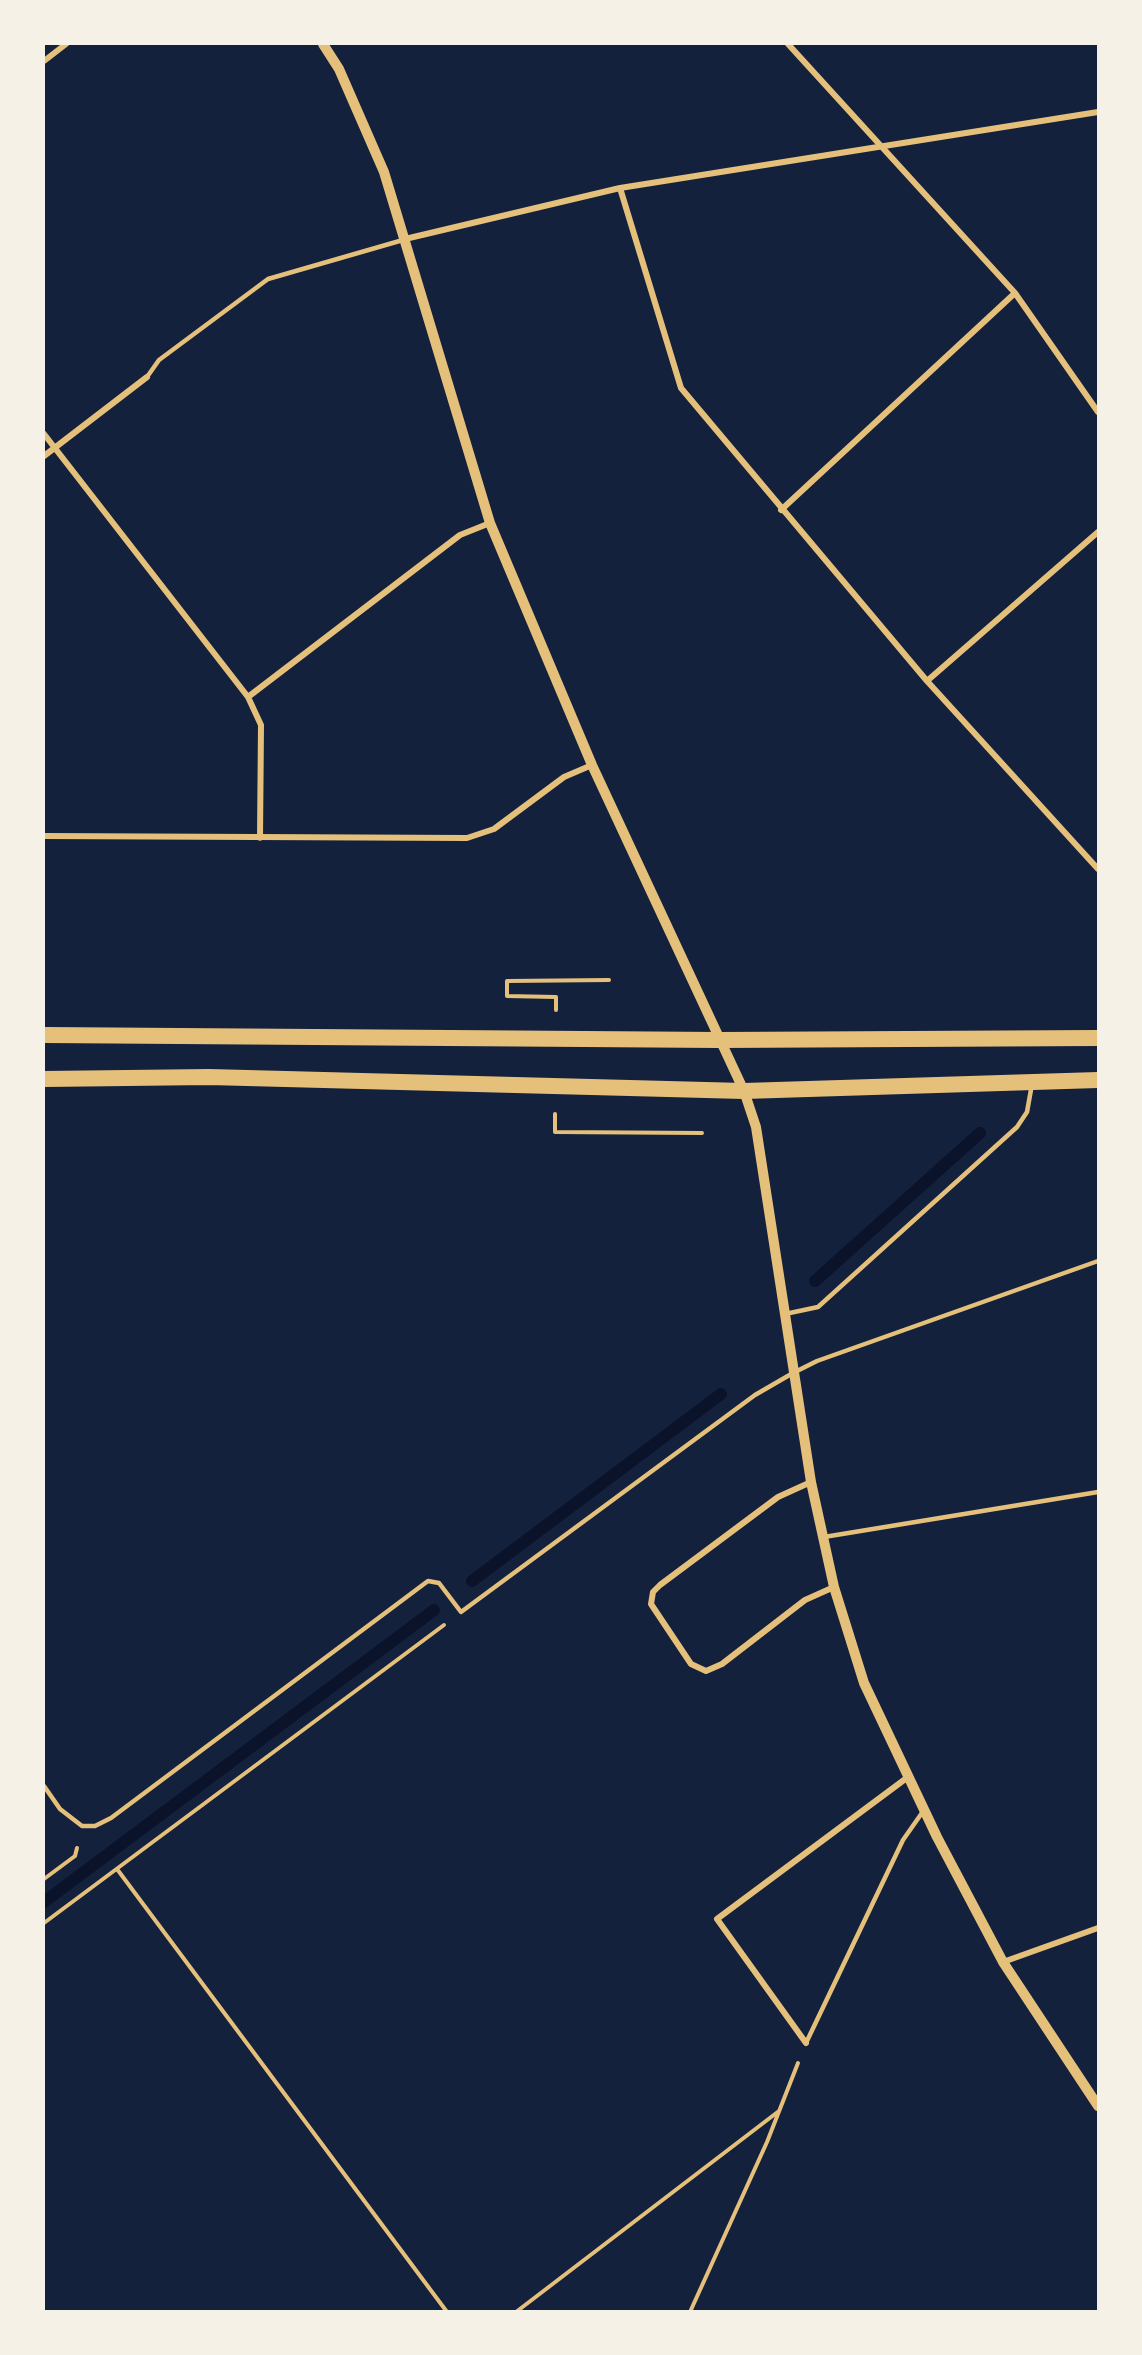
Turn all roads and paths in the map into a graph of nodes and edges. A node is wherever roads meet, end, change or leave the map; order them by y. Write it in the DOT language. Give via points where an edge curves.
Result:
graph roads {
  1 [pos="66,44"];
  2 [pos="323,44"];
  3 [pos="788,44"];
  4 [pos="44,61"];
  5 [pos="1098,112"];
  6 [pos="881,146"];
  7 [pos="620,188"];
  8 [pos="405,239"];
  9 [pos="1015,293"];
  10 [pos="147,377"];
  11 [pos="1098,412"];
  12 [pos="44,434"];
  13 [pos="54,448"];
  14 [pos="44,456"];
  15 [pos="781,510"];
  16 [pos="490,524"];
  17 [pos="1098,532"];
  18 [pos="927,681"];
  19 [pos="248,697"];
  20 [pos="592,765"];
  21 [pos="44,836"];
  22 [pos="260,838"];
  23 [pos="1098,869"];
  24 [pos="609,980"];
  25 [pos="556,997"];
  26 [pos="44,1035"];
  27 [pos="1098,1038"];
  28 [pos="719,1040"];
  29 [pos="44,1079"];
  30 [pos="1098,1080"];
  31 [pos="1032,1082"];
  32 [pos="744,1090"];
  33 [pos="555,1132"];
  34 [pos="702,1133"];
  35 [pos="1098,1261"];
  36 [pos="785,1314"];
  37 [pos="793,1373"];
  38 [pos="812,1482"];
  39 [pos="1098,1492"];
  40 [pos="824,1537"];
  41 [pos="834,1587"];
  42 [pos="461,1612"];
  43 [pos="908,1777"];
  44 [pos="44,1786"];
  45 [pos="924,1810"];
  46 [pos="82,1826"];
  47 [pos="117,1869"];
  48 [pos="44,1879"];
  49 [pos="44,1923"];
  50 [pos="1098,1928"];
  51 [pos="1003,1962"];
  52 [pos="806,2043"];
  53 [pos="1098,2106"];
  54 [pos="778,2111"];
  55 [pos="447,2312"];
  56 [pos="516,2312"];
  57 [pos="690,2312"];
  1 -- 4 [label="street"];
  2 -- 8 [label="street" via="339,69 384,172"];
  3 -- 6 [label="street"];
  5 -- 6 [label="street"];
  6 -- 7 [label="street"];
  6 -- 9 [label="street"];
  7 -- 8 [label="street"];
  7 -- 15 [label="street" via="681,388"];
  8 -- 10 [label="lane" via="268,279 159,360"];
  8 -- 16 [label="street"];
  9 -- 11 [label="street"];
  9 -- 15 [label="street"];
  10 -- 13 [label="street"];
  12 -- 13 [label="street"];
  13 -- 14 [label="street"];
  13 -- 19 [label="street"];
  15 -- 18 [label="street"];
  16 -- 19 [label="street" via="460,535"];
  16 -- 20 [label="street"];
  17 -- 18 [label="street"];
  18 -- 23 [label="street"];
  19 -- 22 [label="street" via="261,725"];
  20 -- 22 [label="street" via="564,777 481,836"];
  20 -- 28 [label="street"];
  21 -- 22 [label="street"];
  24 -- 25 [label="path" via="507,981 507,996"];
  26 -- 28 [label="highway"];
  27 -- 28 [label="highway"];
  28 -- 32 [label="street"];
  29 -- 32 [label="highway" via="209,1077"];
  30 -- 31 [label="highway"];
  31 -- 32 [label="highway"];
  31 -- 36 [label="lane" via="1027,1112 1017,1127 818,1307"];
  32 -- 36 [label="street" via="756,1127"];
  33 -- 34 [label="path"];
  35 -- 37 [label="lane"];
  36 -- 37 [label="street"];
  37 -- 38 [label="street"];
  37 -- 42 [label="lane" via="755,1395"];
  38 -- 40 [label="street"];
  38 -- 41 [label="street" via="778,1497 660,1586 653,1592 651,1604 691,1664 706,1671 722,1664 805,1600"];
  39 -- 40 [label="lane"];
  40 -- 41 [label="street"];
  41 -- 43 [label="street" via="864,1683"];
  42 -- 46 [label="lane" via="439,1583 428,1581 111,1818 95,1826"];
  42 -- 47 [label="path"];
  43 -- 45 [label="street"];
  43 -- 52 [label="street" via="717,1920"];
  44 -- 46 [label="lane" via="60,1809"];
  45 -- 51 [label="street"];
  45 -- 52 [label="lane" via="903,1840"];
  46 -- 48 [label="path" via="75,1856"];
  47 -- 49 [label="path"];
  47 -- 55 [label="path"];
  50 -- 51 [label="street"];
  51 -- 53 [label="street"];
  52 -- 54 [label="path"];
  54 -- 56 [label="path"];
  54 -- 57 [label="path"];
}
